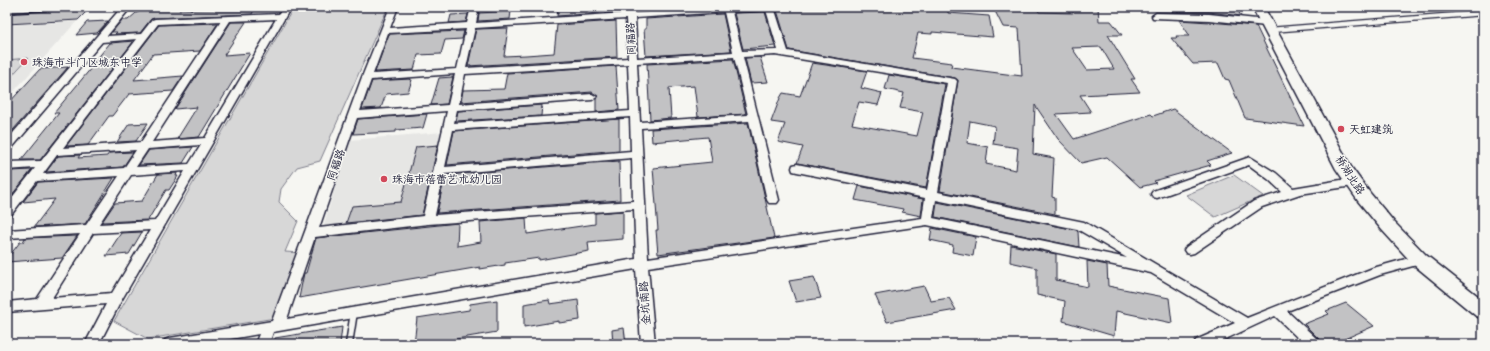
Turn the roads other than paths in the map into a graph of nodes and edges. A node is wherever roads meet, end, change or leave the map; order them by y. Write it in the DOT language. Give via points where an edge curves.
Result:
graph roads {
  1 [pos="40,7"];
  2 [pos="127,7"];
  3 [pos="394,7"];
  4 [pos="475,7"];
  5 [pos="770,7"];
  6 [pos="1258,7"];
  7 [pos="7,9"];
  8 [pos="728,9"];
  9 [pos="285,11"];
  10 [pos="630,12"];
  11 [pos="1483,13"];
  12 [pos="1156,16"];
  13 [pos="227,19"];
  14 [pos="471,26"];
  15 [pos="1268,26"];
  16 [pos="385,31"];
  17 [pos="144,36"];
  18 [pos="100,39"];
  19 [pos="784,53"];
  20 [pos="739,54"];
  21 [pos="632,61"];
  22 [pos="461,72"];
  23 [pos="367,77"];
  24 [pos="592,97"];
  25 [pos="453,108"];
  26 [pos="635,114"];
  27 [pos="354,115"];
  28 [pos="754,118"];
  29 [pos="636,126"];
  30 [pos="449,127"];
  31 [pos="208,140"];
  32 [pos="145,145"];
  33 [pos="7,147"];
  34 [pos="54,152"];
  35 [pos="637,154"];
  36 [pos="45,164"];
  37 [pos="7,166"];
  38 [pos="192,168"];
  39 [pos="797,168"];
  40 [pos="439,171"];
  41 [pos="127,172"];
  42 [pos="33,178"];
  43 [pos="1353,182"];
  44 [pos="1290,193"];
  45 [pos="1157,194"];
  46 [pos="932,195"];
  47 [pos="773,200"];
  48 [pos="640,205"];
  49 [pos="7,212"];
  50 [pos="428,220"];
  51 [pos="927,221"];
  52 [pos="160,225"];
  53 [pos="90,229"];
  54 [pos="311,233"];
  55 [pos="7,234"];
  56 [pos="1190,250"];
  57 [pos="1420,260"];
  58 [pos="642,263"];
  59 [pos="1155,269"];
  60 [pos="116,298"];
  61 [pos="41,304"];
  62 [pos="7,307"];
  63 [pos="1277,310"];
  64 [pos="1483,311"];
  65 [pos="354,312"];
  66 [pos="1247,324"];
  67 [pos="273,325"];
  68 [pos="92,344"];
  69 [pos="170,344"];
  70 [pos="262,344"];
  71 [pos="349,344"];
  72 [pos="648,344"];
  73 [pos="1201,344"];
  74 [pos="1313,344"];
  1 -- 7 [label="street"];
  2 -- 18 [label="street"];
  3 -- 16 [label="street, 同福路"];
  4 -- 14 [label="street"];
  5 -- 8 [label="street"];
  5 -- 19 [label="street"];
  6 -- 15 [label="main road, 桥湖北路"];
  8 -- 10 [label="street"];
  8 -- 20 [label="street"];
  9 -- 13 [label="street"];
  9 -- 31 [label="street"];
  10 -- 14 [label="street"];
  10 -- 21 [label="street, 同福路"];
  11 -- 15 [label="lane"];
  12 -- 15 [label="street" via="1209,17"];
  13 -- 17 [label="street" via="155,22"];
  13 -- 32 [label="street"];
  14 -- 16 [label="street"];
  14 -- 22 [label="street"];
  15 -- 43 [label="main road, 桥湖北路" via="1330,145"];
  16 -- 23 [label="street, 同福路"];
  17 -- 18 [label="street"];
  17 -- 34 [label="street"];
  18 -- 33 [label="street"];
  19 -- 20 [label="street"];
  19 -- 46 [label="street" via="952,81"];
  20 -- 21 [label="street"];
  20 -- 28 [label="street"];
  21 -- 22 [label="street"];
  21 -- 26 [label="street, 同福路"];
  22 -- 23 [label="street"];
  22 -- 25 [label="street"];
  23 -- 27 [label="street, 同福路"];
  24 -- 25 [label="street"];
  25 -- 27 [label="street"];
  25 -- 30 [label="street"];
  26 -- 29 [label="street, 同福路"];
  26 -- 30 [label="street"];
  27 -- 54 [label="street, 同福路"];
  28 -- 29 [label="street"];
  28 -- 47 [label="street"];
  29 -- 35 [label="street, 同福路"];
  30 -- 40 [label="street"];
  31 -- 32 [label="street"];
  31 -- 38 [label="street"];
  32 -- 34 [label="street"];
  32 -- 41 [label="street"];
  34 -- 36 [label="street"];
  35 -- 40 [label="street"];
  35 -- 48 [label="street, 同福路"];
  36 -- 37 [label="street"];
  36 -- 42 [label="street"];
  38 -- 41 [label="street"];
  38 -- 52 [label="street"];
  39 -- 46 [label="street"];
  40 -- 50 [label="street"];
  41 -- 42 [label="street"];
  41 -- 53 [label="street"];
  42 -- 49 [label="street"];
  43 -- 44 [label="street"];
  43 -- 57 [label="main road, 桥湖北路" via="1388,226"];
  44 -- 45 [label="street" via="1272,176 1250,161"];
  44 -- 56 [label="street" via="1258,204"];
  46 -- 51 [label="street"];
  46 -- 59 [label="street" via="1080,225"];
  48 -- 50 [label="street"];
  48 -- 58 [label="street, 同福路"];
  50 -- 54 [label="street"];
  51 -- 58 [label="street"];
  51 -- 59 [label="street"];
  52 -- 53 [label="street"];
  52 -- 60 [label="street"];
  53 -- 55 [label="street"];
  53 -- 61 [label="street"];
  54 -- 67 [label="street, 同福路"];
  57 -- 63 [label="street" via="1377,271"];
  57 -- 64 [label="main road, 桥湖北路"];
  58 -- 65 [label="street"];
  58 -- 72 [label="street, 金坑南路"];
  59 -- 66 [label="street"];
  60 -- 61 [label="street"];
  60 -- 68 [label="street"];
  61 -- 62 [label="street"];
  63 -- 66 [label="street"];
  63 -- 74 [label="street"];
  65 -- 67 [label="street"];
  65 -- 71 [label="lane"];
  66 -- 73 [label="street"];
  67 -- 69 [label="street"];
  67 -- 70 [label="street, 同福路"];
}
